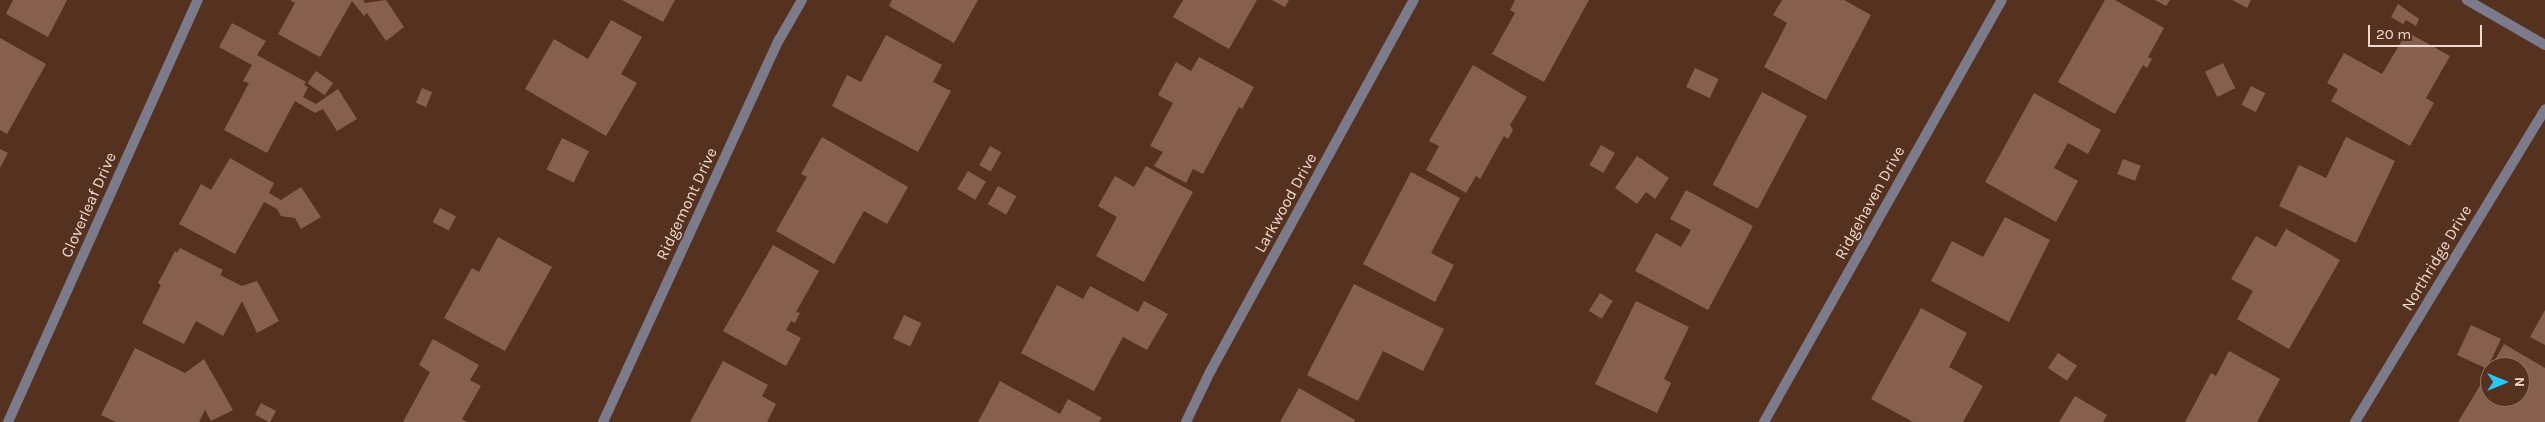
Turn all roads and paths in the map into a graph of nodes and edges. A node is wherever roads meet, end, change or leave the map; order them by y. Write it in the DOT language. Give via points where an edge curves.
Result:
graph roads {
  1 [pos="198,0"];
  2 [pos="802,0"];
  3 [pos="1414,0"];
  4 [pos="2002,0"];
  5 [pos="2467,0"];
  6 [pos="2545,45"];
  7 [pos="2545,109"];
  8 [pos="8,422"];
  9 [pos="603,422"];
  10 [pos="1186,422"];
  11 [pos="1764,422"];
  12 [pos="2355,422"];
  1 -- 8 [label="street, Cloverleaf Drive"];
  2 -- 9 [label="street, Ridgemont Drive" via="779,40"];
  3 -- 10 [label="street, Larkwood Drive" via="1210,372"];
  4 -- 11 [label="street, Ridgehaven Drive"];
  5 -- 6 [label="street"];
  7 -- 12 [label="street, Northridge Drive"];
}
